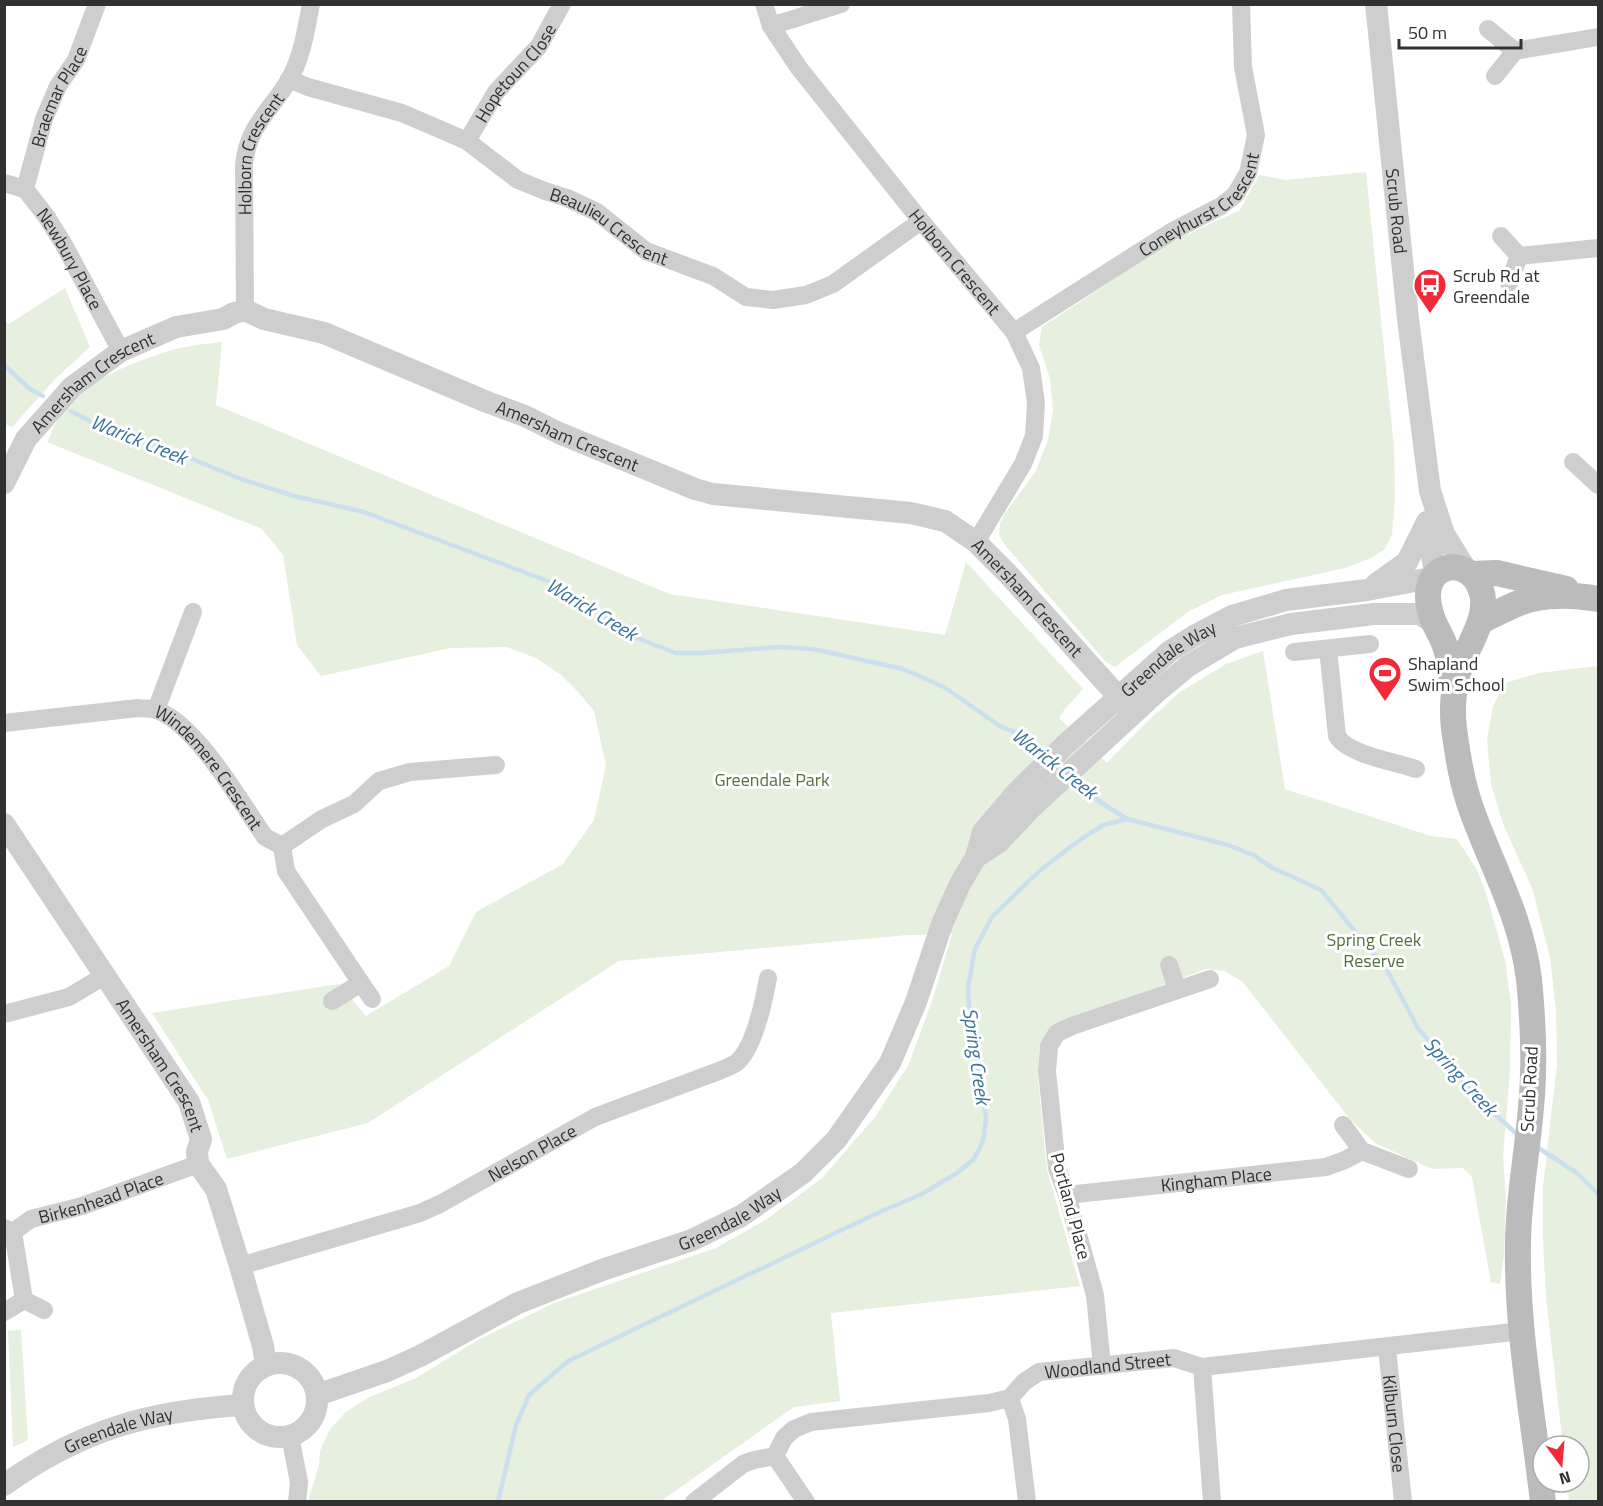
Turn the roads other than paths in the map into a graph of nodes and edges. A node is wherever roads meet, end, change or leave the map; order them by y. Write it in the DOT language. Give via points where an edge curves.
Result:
graph roads {
  1 [pos="97,4"];
  2 [pos="311,4"];
  3 [pos="562,4"];
  4 [pos="764,4"];
  5 [pos="841,4"];
  6 [pos="1241,4"];
  7 [pos="1376,4"];
  8 [pos="771,26"];
  9 [pos="1488,29"];
  10 [pos="1599,37"];
  11 [pos="1515,51"];
  12 [pos="1495,76"];
  13 [pos="289,79"];
  14 [pos="466,141"];
  15 [pos="4,183"];
  16 [pos="25,189"];
  17 [pos="921,221"];
  18 [pos="1501,236"];
  19 [pos="1599,248"];
  20 [pos="1520,256"];
  21 [pos="1509,283"];
  22 [pos="245,310"];
  23 [pos="1014,332"];
  24 [pos="121,351"];
  25 [pos="1573,462"];
  26 [pos="1598,482"];
  27 [pos="4,483"];
  28 [pos="1430,490"];
  29 [pos="1427,522"];
  30 [pos="976,542"];
  31 [pos="1469,572"];
  32 [pos="1433,576"];
  33 [pos="1367,590"];
  34 [pos="1592,598"];
  35 [pos="193,612"];
  36 [pos="1479,626"];
  37 [pos="1436,628"];
  38 [pos="1370,644"];
  39 [pos="1328,649"];
  40 [pos="1294,652"];
  41 [pos="1454,688"];
  42 [pos="1118,696"];
  43 [pos="156,710"];
  44 [pos="1133,713"];
  45 [pos="4,723"];
  46 [pos="1074,752"];
  47 [pos="496,765"];
  48 [pos="1416,769"];
  49 [pos="4,824"];
  50 [pos="282,846"];
  51 [pos="1169,965"];
  52 [pos="104,976"];
  53 [pos="768,978"];
  54 [pos="1210,980"];
  55 [pos="361,983"];
  56 [pos="1177,989"];
  57 [pos="372,999"];
  58 [pos="332,1001"];
  59 [pos="4,1014"];
  60 [pos="1343,1125"];
  61 [pos="1362,1151"];
  62 [pos="198,1164"];
  63 [pos="1409,1169"];
  64 [pos="1067,1196"];
  65 [pos="9,1230"];
  66 [pos="240,1266"];
  67 [pos="24,1300"];
  68 [pos="44,1310"];
  69 [pos="4,1312"];
  70 [pos="1522,1331"];
  71 [pos="1387,1348"];
  72 [pos="266,1365"];
  73 [pos="1102,1366"];
  74 [pos="1202,1367"];
  75 [pos="317,1395"];
  76 [pos="1010,1398"];
  77 [pos="242,1405"];
  78 [pos="290,1436"];
  79 [pos="775,1456"];
  80 [pos="4,1485"];
  81 [pos="297,1502"];
  82 [pos="694,1502"];
  83 [pos="806,1502"];
  84 [pos="1027,1502"];
  85 [pos="1212,1502"];
  86 [pos="1403,1502"];
  87 [pos="1543,1502"];
  1 -- 16 [label="street, Braemar Place" via="76,60 58,86 44,119"];
  2 -- 13 [label="street, Holborn Crescent" via="303,46"];
  3 -- 14 [label="street, Hopetoun Close" via="539,46 496,92"];
  4 -- 8 [label="street, Holborn Crescent"];
  5 -- 8 [label="street"];
  6 -- 23 [label="street, Coneyhurst Crescent" via="1244,68 1256,135 1248,173 1235,195"];
  7 -- 28 [label="street, Scrub Road"];
  8 -- 17 [label="street, Holborn Crescent" via="799,68"];
  9 -- 11 [label="street"];
  10 -- 11 [label="street"];
  11 -- 12 [label="street"];
  13 -- 14 [label="street, Beaulieu Crescent" via="402,113"];
  13 -- 22 [label="street, Holborn Crescent" via="257,123 246,147"];
  14 -- 17 [label="street, Beaulieu Crescent" via="518,180 597,212 646,251 713,276 746,297 773,300 806,295 833,284"];
  15 -- 16 [label="street, Newbury Place"];
  16 -- 24 [label="street, Newbury Place" via="63,243"];
  17 -- 23 [label="street, Holborn Crescent"];
  18 -- 20 [label="street"];
  19 -- 20 [label="street"];
  20 -- 21 [label="street"];
  22 -- 24 [label="street, Amersham Crescent" via="223,319 176,327"];
  22 -- 30 [label="street, Amersham Crescent" via="264,319 324,333 695,489 911,513 945,521"];
  23 -- 30 [label="street, Holborn Crescent" via="1031,368 1036,403 1034,436 1023,464"];
  24 -- 27 [label="street, Amersham Crescent" via="72,387 26,439"];
  25 -- 26 [label="street"];
  28 -- 29 [label="street, Scrub Road"];
  28 -- 31 [label="street, Scrub Road" via="1444,534"];
  29 -- 32 [label="street, Scrub Road"];
  29 -- 33 [label="street" via="1407,562"];
  30 -- 42 [label="street, Amersham Crescent"];
  31 -- 32 [label="main road" via="1454,568"];
  31 -- 34 [label="main road" via="1497,573 1559,586"];
  31 -- 36 [label="main road" via="1482,590"];
  32 -- 33 [label="street, Greendale Way"];
  32 -- 37 [label="main road" via="1427,592"];
  33 -- 42 [label="street, Greendale Way" via="1286,600 1232,616 1170,651"];
  34 -- 36 [label="main road" via="1536,598"];
  35 -- 43 [label="street"];
  36 -- 37 [label="main road" via="1456,641"];
  36 -- 41 [label="main road, Scrub Road" via="1464,654"];
  37 -- 41 [label="main road, Scrub Road" via="1446,649"];
  37 -- 44 [label="street, Greendale Way" via="1419,614 1374,614 1291,624 1235,638 1188,666"];
  38 -- 39 [label="street"];
  39 -- 40 [label="street"];
  39 -- 48 [label="street" via="1337,736 1341,743"];
  41 -- 70 [label="main road, Scrub Road" via="1459,770 1522,938 1528,979 1533,1074 1518,1238"];
  42 -- 44 [label="street, Amersham Crescent"];
  42 -- 46 [label="street, Greendale Way"];
  43 -- 45 [label="street, Windemere Crescent" via="138,708"];
  43 -- 50 [label="street, Windemere Crescent" via="200,743 265,837"];
  44 -- 46 [label="street, Greendale Way"];
  46 -- 75 [label="street, Greendale Way" via="983,832 976,857 951,903 890,1063 836,1140 803,1173 741,1216 692,1240 518,1304 412,1360"];
  47 -- 50 [label="street" via="410,772 379,781 354,804 322,819"];
  49 -- 52 [label="street, Amersham Crescent"];
  50 -- 55 [label="street, Windemere Crescent" via="286,871"];
  51 -- 56 [label="street"];
  52 -- 59 [label="street" via="69,997"];
  52 -- 62 [label="street, Amersham Crescent" via="189,1102 201,1139 196,1152"];
  53 -- 66 [label="street, Nelson Place" via="747,1049 736,1062 595,1117 420,1213"];
  54 -- 56 [label="street, Portland Place"];
  55 -- 57 [label="street, Windemere Crescent"];
  55 -- 58 [label="street"];
  56 -- 64 [label="street, Portland Place" via="1072,1026 1057,1033 1049,1046 1047,1071 1054,1150"];
  60 -- 61 [label="street"];
  61 -- 63 [label="street"];
  61 -- 64 [label="street, Kingham Place" via="1326,1167"];
  62 -- 65 [label="street, Birkenhead Place" via="82,1206 31,1219"];
  62 -- 66 [label="street" via="216,1189"];
  64 -- 73 [label="street, Portland Place" via="1095,1295"];
  65 -- 67 [label="street"];
  66 -- 72 [label="street"];
  67 -- 68 [label="street"];
  67 -- 69 [label="street"];
  70 -- 71 [label="street, Woodland Street"];
  70 -- 87 [label="main road, Scrub Road"];
  71 -- 74 [label="street, Woodland Street"];
  71 -- 86 [label="street, Kilburn Close"];
  72 -- 75 [label="street" via="278,1363 299,1368 314,1384"];
  72 -- 77 [label="street" via="248,1381"];
  73 -- 74 [label="street, Woodland Street" via="1174,1358"];
  73 -- 76 [label="street, Woodland Street" via="1039,1372"];
  74 -- 85 [label="street"];
  75 -- 78 [label="street" via="317,1406 308,1425"];
  76 -- 79 [label="street" via="811,1422 784,1438"];
  76 -- 84 [label="street" via="1017,1419"];
  77 -- 78 [label="street" via="250,1422 264,1434"];
  77 -- 80 [label="street, Greendale Way" via="175,1411 123,1423 48,1456"];
  78 -- 81 [label="street" via="299,1482"];
  79 -- 82 [label="street" via="743,1464"];
  79 -- 83 [label="street"];
}
